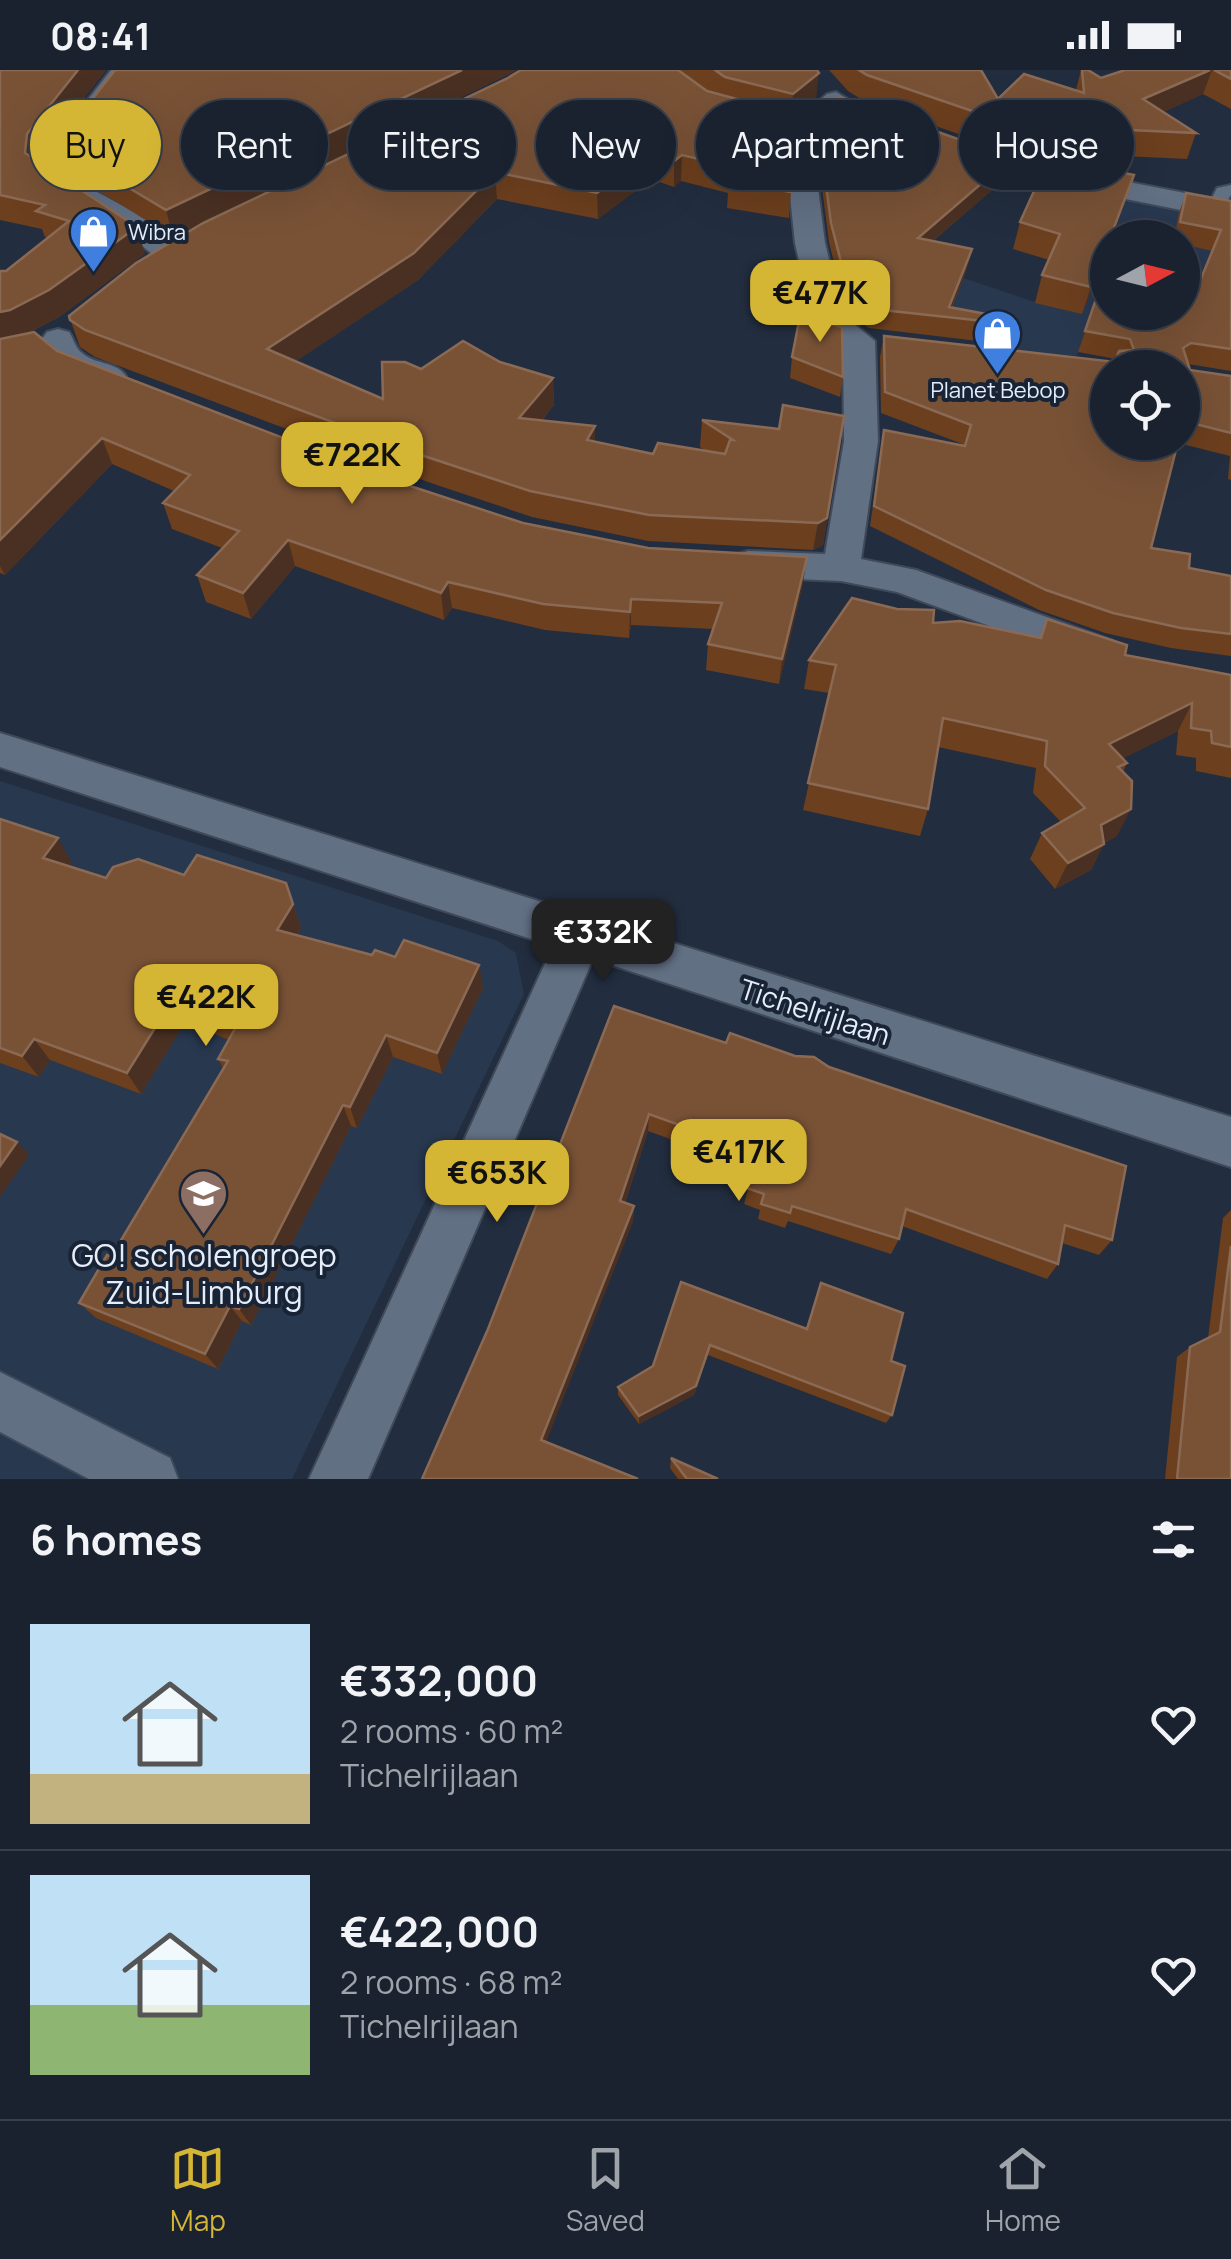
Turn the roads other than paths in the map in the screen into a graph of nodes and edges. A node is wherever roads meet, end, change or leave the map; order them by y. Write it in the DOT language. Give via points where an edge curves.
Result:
graph roads {
  1 [pos="126,70"];
  2 [pos="815,73"];
  3 [pos="836,100"];
  4 [pos="939,142"];
  5 [pos="804,190"];
  6 [pos="1226,203"];
  7 [pos="202,239"];
  8 [pos="88,315"];
  9 [pos="859,340"];
  10 [pos="897,345"];
  11 [pos="140,388"];
  12 [pos="706,562"];
  13 [pos="841,568"];
  14 [pos="1132,660"];
  15 [pos="0,750"];
  16 [pos="580,937"];
  17 [pos="1231,1142"];
  18 [pos="0,1401"];
  19 [pos="149,1479"];
  20 [pos="338,1479"];
  1 -- 7 [label="street" via="53,162 52,178 147,235 161,262"];
  2 -- 3 [label="street"];
  4 -- 6 [label="street" via="1025,170"];
  5 -- 9 [label="street" via="828,319"];
  8 -- 11 [label="street" via="44,346"];
  9 -- 10 [label="street"];
  9 -- 13 [label="street" via="862,440"];
  12 -- 13 [label="street"];
  13 -- 14 [label="street" via="903,580"];
  15 -- 16 [label="street, Tichelrijlaan"];
  16 -- 17 [label="street, Tichelrijlaan"];
  16 -- 20 [label="street"];
  18 -- 19 [label="street"];
}
